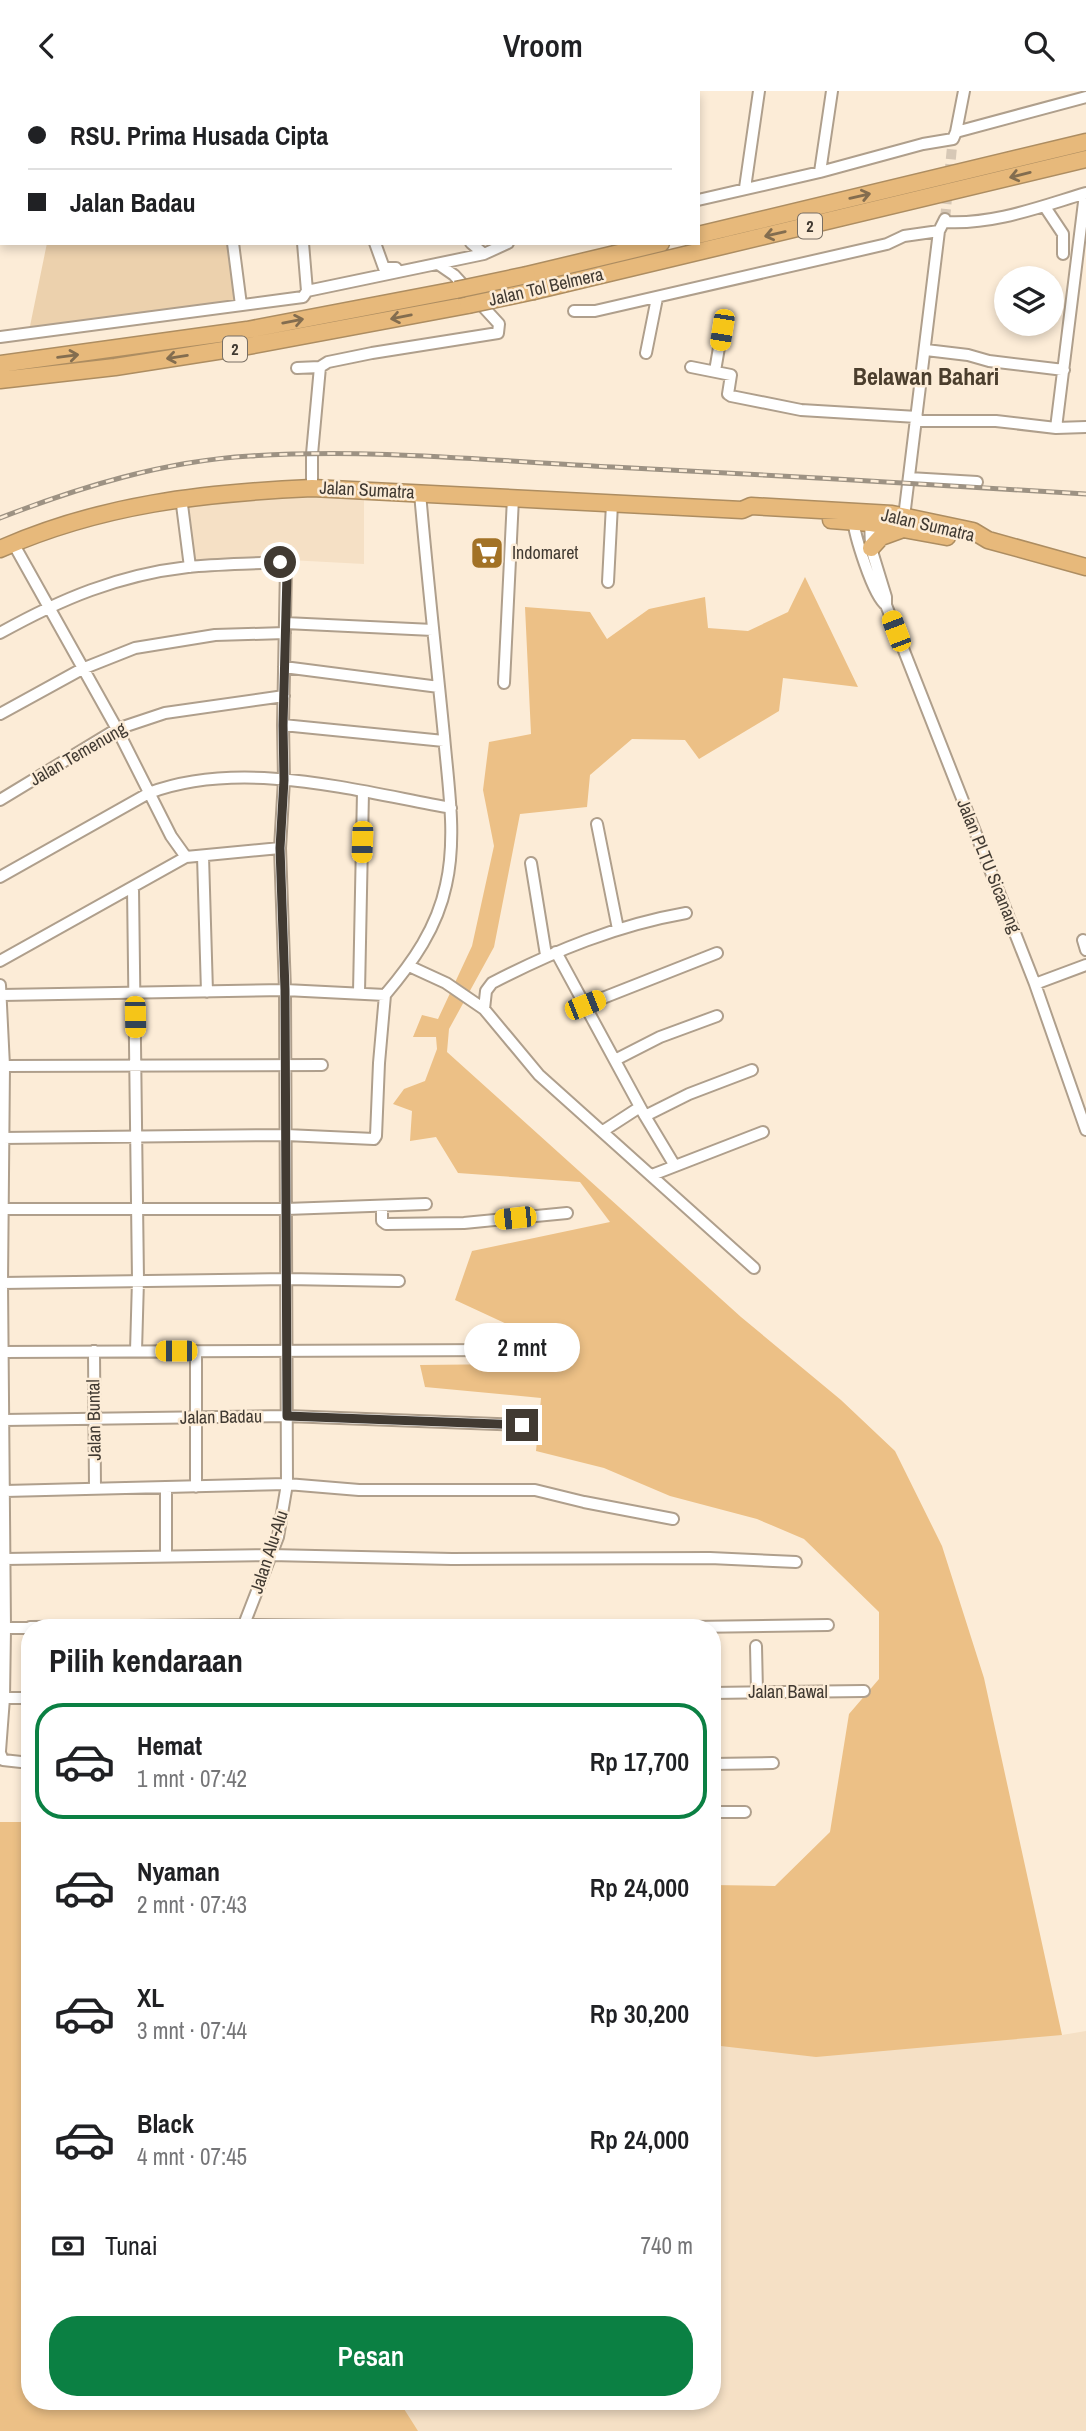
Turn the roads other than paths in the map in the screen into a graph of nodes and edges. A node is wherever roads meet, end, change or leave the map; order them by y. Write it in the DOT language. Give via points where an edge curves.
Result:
graph roads {
  1 [pos="758,91"];
  2 [pos="832,91"];
  3 [pos="964,91"];
  4 [pos="1086,97"];
  5 [pos="954,139"];
  6 [pos="1086,142"];
  7 [pos="1086,159"];
  8 [pos="820,172"];
  9 [pos="745,188"];
  10 [pos="1086,193"];
  11 [pos="700,199"];
  12 [pos="1045,207"];
  13 [pos="943,224"];
  14 [pos="700,235"];
  15 [pos="233,245"];
  16 [pos="303,245"];
  17 [pos="376,245"];
  18 [pos="473,245"];
  19 [pos="503,245"];
  20 [pos="653,245"];
  21 [pos="481,254"];
  22 [pos="1063,254"];
  23 [pos="440,264"];
  24 [pos="399,272"];
  25 [pos="306,291"];
  26 [pos="657,298"];
  27 [pos="241,305"];
  28 [pos="575,311"];
  29 [pos="722,330"];
  30 [pos="0,337"];
  31 [pos="926,350"];
  32 [pos="646,353"];
  33 [pos="0,364"];
  34 [pos="320,367"];
  35 [pos="691,367"];
  36 [pos="297,368"];
  37 [pos="1064,370"];
  38 [pos="715,371"];
  39 [pos="0,380"];
  40 [pos="917,419"];
  41 [pos="1086,427"];
  42 [pos="1056,428"];
  43 [pos="909,478"];
  44 [pos="977,482"];
  45 [pos="312,488"];
  46 [pos="420,493"];
  47 [pos="181,497"];
  48 [pos="513,498"];
  49 [pos="612,504"];
  50 [pos="862,516"];
  51 [pos="905,523"];
  52 [pos="7,546"];
  53 [pos="871,548"];
  54 [pos="190,567"];
  55 [pos="1086,567"];
  56 [pos="608,582"];
  57 [pos="886,605"];
  58 [pos="47,607"];
  59 [pos="285,628"];
  60 [pos="433,630"];
  61 [pos="0,633"];
  62 [pos="284,667"];
  63 [pos="82,669"];
  64 [pos="504,683"];
  65 [pos="439,687"];
  66 [pos="284,695"];
  67 [pos="0,715"];
  68 [pos="283,725"];
  69 [pos="117,729"];
  70 [pos="444,741"];
  71 [pos="284,780"];
  72 [pos="363,792"];
  73 [pos="149,793"];
  74 [pos="0,800"];
  75 [pos="451,808"];
  76 [pos="597,824"];
  77 [pos="280,848"];
  78 [pos="203,856"];
  79 [pos="186,857"];
  80 [pos="531,863"];
  81 [pos="0,877"];
  82 [pos="133,888"];
  83 [pos="686,913"];
  84 [pos="618,929"];
  85 [pos="717,953"];
  86 [pos="551,954"];
  87 [pos="0,961"];
  88 [pos="1086,965"];
  89 [pos="409,966"];
  90 [pos="1035,984"];
  91 [pos="1,990"];
  92 [pos="285,990"];
  93 [pos="134,992"];
  94 [pos="207,992"];
  95 [pos="359,992"];
  96 [pos="385,995"];
  97 [pos="480,1005"];
  98 [pos="585,1005"];
  99 [pos="717,1016"];
  100 [pos="615,1060"];
  101 [pos="286,1064"];
  102 [pos="136,1065"];
  103 [pos="323,1065"];
  104 [pos="4,1066"];
  105 [pos="752,1070"];
  106 [pos="643,1111"];
  107 [pos="1083,1112"];
  108 [pos="1086,1130"];
  109 [pos="603,1131"];
  110 [pos="763,1132"];
  111 [pos="286,1135"];
  112 [pos="135,1137"];
  113 [pos="2,1138"];
  114 [pos="675,1166"];
  115 [pos="652,1175"];
  116 [pos="426,1204"];
  117 [pos="383,1206"];
  118 [pos="4,1209"];
  119 [pos="286,1209"];
  120 [pos="137,1210"];
  121 [pos="567,1213"];
  122 [pos="754,1268"];
  123 [pos="286,1279"];
  124 [pos="138,1280"];
  125 [pos="399,1281"];
  126 [pos="2,1283"];
  127 [pos="287,1349"];
  128 [pos="499,1350"];
  129 [pos="94,1351"];
  130 [pos="136,1351"];
  131 [pos="196,1351"];
  132 [pos="2,1352"];
  133 [pos="287,1416"];
  134 [pos="196,1418"];
  135 [pos="94,1419"];
  136 [pos="4,1420"];
  137 [pos="522,1425"];
  138 [pos="287,1484"];
  139 [pos="196,1487"];
  140 [pos="166,1488"];
  141 [pos="95,1489"];
  142 [pos="5,1491"];
  143 [pos="673,1519"];
  144 [pos="270,1555"];
  145 [pos="166,1556"];
  146 [pos="5,1559"];
  147 [pos="796,1562"];
  148 [pos="247,1619"];
  149 [pos="828,1625"];
  150 [pos="21,1627"];
  151 [pos="721,1627"];
  152 [pos="5,1628"];
  153 [pos="756,1646"];
  154 [pos="864,1691"];
  155 [pos="757,1692"];
  156 [pos="721,1693"];
  157 [pos="4,1698"];
  158 [pos="21,1698"];
  159 [pos="0,1752"];
  160 [pos="21,1762"];
  161 [pos="773,1763"];
  162 [pos="721,1765"];
  163 [pos="721,1812"];
  164 [pos="745,1812"];
  1 -- 9 [label="street"];
  2 -- 8 [label="street"];
  3 -- 5 [label="street"];
  4 -- 5 [label="street"];
  5 -- 8 [label="street"];
  14 -- 6 [label="highway, 2, one-way"];
  7 -- 39 [label="highway, Jalan Tol Belmera / 2, one-way, bridge" via="468,305 243,347"];
  8 -- 9 [label="street"];
  9 -- 11 [label="street"];
  10 -- 12 [label="street"];
  10 -- 37 [label="street"];
  12 -- 13 [label="street"];
  12 -- 22 [label="street" via="1063,234"];
  13 -- 26 [label="street" via="887,244"];
  13 -- 31 [label="street"];
  15 -- 27 [label="street"];
  16 -- 25 [label="street"];
  17 -- 24 [label="street" via="384,268"];
  18 -- 21 [label="street"];
  19 -- 21 [label="street"];
  33 -- 20 [label="highway, Jalan Tol Belmera / 2, one-way, bridge" via="247,330 456,291"];
  21 -- 23 [label="street"];
  23 -- 24 [label="street"];
  23 -- 34 [label="street" via="499,324 498,333 372,353"];
  24 -- 25 [label="street"];
  25 -- 27 [label="street" via="303,297"];
  26 -- 28 [label="street"];
  26 -- 32 [label="street"];
  27 -- 30 [label="street"];
  29 -- 38 [label="street"];
  31 -- 37 [label="street"];
  31 -- 40 [label="street"];
  34 -- 36 [label="street"];
  34 -- 45 [label="street"];
  35 -- 38 [label="street"];
  37 -- 42 [label="street"];
  38 -- 40 [label="street" via="731,375 729,395 743,399 801,410"];
  40 -- 42 [label="street"];
  40 -- 43 [label="street"];
  41 -- 42 [label="street"];
  43 -- 44 [label="street"];
  43 -- 51 [label="street"];
  45 -- 46 [label="highway, Jalan Sumatra"];
  45 -- 47 [label="highway, Jalan Sumatra"];
  46 -- 48 [label="highway, Jalan Sumatra"];
  46 -- 60 [label="street"];
  47 -- 52 [label="highway, Jalan Sumatra" via="74,521"];
  47 -- 54 [label="street"];
  48 -- 49 [label="highway, Jalan Sumatra"];
  48 -- 64 [label="street"];
  49 -- 50 [label="highway, Jalan Sumatra" via="743,510 750,516"];
  49 -- 56 [label="street"];
  50 -- 51 [label="highway, Jalan Sumatra"];
  50 -- 53 [label="street, Jalan PLTU Sicanang"];
  50 -- 57 [label="street, Jalan PLTU Sicanang" via="873,583"];
  51 -- 53 [label="highway"];
  51 -- 55 [label="highway, Jalan Sumatra"];
  52 -- 58 [label="street"];
  53 -- 57 [label="street, Jalan PLTU Sicanang"];
  54 -- 58 [label="street" via="113,582"];
  54 -- 59 [label="street, Jalan Alu-Alu" via="283,562 287,574"];
  57 -- 90 [label="street, Jalan PLTU Sicanang"];
  58 -- 61 [label="street"];
  58 -- 63 [label="street"];
  59 -- 60 [label="street"];
  59 -- 62 [label="street, Jalan Alu-Alu"];
  59 -- 63 [label="street" via="155,644 112,655"];
  60 -- 65 [label="street"];
  62 -- 65 [label="street"];
  62 -- 66 [label="street, Jalan Alu-Alu"];
  63 -- 67 [label="street"];
  63 -- 69 [label="street"];
  65 -- 70 [label="street"];
  66 -- 68 [label="street, Jalan Alu-Alu"];
  66 -- 69 [label="street, Jalan Temenung" via="165,713"];
  68 -- 70 [label="street"];
  68 -- 71 [label="street, Jalan Alu-Alu"];
  69 -- 73 [label="street"];
  69 -- 74 [label="street, Jalan Temenung"];
  70 -- 75 [label="street"];
  71 -- 72 [label="street"];
  71 -- 73 [label="street" via="209,779"];
  71 -- 77 [label="street, Jalan Alu-Alu"];
  72 -- 75 [label="street"];
  72 -- 95 [label="street"];
  73 -- 79 [label="street"];
  73 -- 81 [label="street"];
  75 -- 89 [label="street" via="447,882 427,938"];
  76 -- 84 [label="street"];
  77 -- 78 [label="street"];
  77 -- 92 [label="street, Jalan Alu-Alu"];
  78 -- 79 [label="street"];
  78 -- 94 [label="street"];
  79 -- 82 [label="street"];
  80 -- 86 [label="street"];
  82 -- 87 [label="street"];
  82 -- 93 [label="street"];
  83 -- 84 [label="street"];
  84 -- 86 [label="street"];
  85 -- 98 [label="street"];
  86 -- 97 [label="street" via="492,983"];
  86 -- 98 [label="street"];
  88 -- 90 [label="street"];
  89 -- 96 [label="street"];
  89 -- 97 [label="street"];
  90 -- 107 [label="street, Jalan PLTU Sicanang"];
  91 -- 93 [label="street"];
  91 -- 104 [label="street"];
  92 -- 94 [label="street"];
  92 -- 95 [label="street"];
  92 -- 101 [label="street, Jalan Alu-Alu"];
  93 -- 94 [label="street"];
  93 -- 102 [label="street"];
  95 -- 96 [label="street"];
  96 -- 111 [label="street" via="374,1139"];
  97 -- 109 [label="street" via="538,1075"];
  98 -- 100 [label="street"];
  99 -- 100 [label="street"];
  100 -- 106 [label="street"];
  101 -- 102 [label="street"];
  101 -- 103 [label="street"];
  101 -- 111 [label="street, Jalan Alu-Alu"];
  102 -- 104 [label="street"];
  102 -- 112 [label="street"];
  104 -- 113 [label="street"];
  105 -- 106 [label="street"];
  106 -- 109 [label="street"];
  106 -- 114 [label="street"];
  107 -- 108 [label="street, Jalan PLTU Sicanang"];
  109 -- 115 [label="street"];
  110 -- 114 [label="street"];
  111 -- 112 [label="street"];
  111 -- 119 [label="street, Jalan Alu-Alu"];
  112 -- 113 [label="street"];
  112 -- 120 [label="street"];
  113 -- 118 [label="street"];
  114 -- 115 [label="street"];
  115 -- 122 [label="street"];
  116 -- 117 [label="street"];
  117 -- 119 [label="street"];
  117 -- 121 [label="street" via="386,1224 464,1223"];
  118 -- 120 [label="street"];
  118 -- 126 [label="street"];
  119 -- 120 [label="street"];
  119 -- 123 [label="street, Jalan Alu-Alu"];
  120 -- 124 [label="street"];
  123 -- 124 [label="street"];
  123 -- 125 [label="street"];
  123 -- 127 [label="street, Jalan Alu-Alu"];
  124 -- 126 [label="street"];
  124 -- 130 [label="street"];
  126 -- 132 [label="street"];
  127 -- 128 [label="street"];
  127 -- 131 [label="street"];
  127 -- 133 [label="street, Jalan Alu-Alu"];
  129 -- 130 [label="street"];
  129 -- 132 [label="street"];
  129 -- 135 [label="street, Jalan Buntal"];
  130 -- 131 [label="street"];
  131 -- 134 [label="street"];
  132 -- 136 [label="street"];
  133 -- 134 [label="street, Jalan Badau"];
  133 -- 137 [label="street, Jalan Badau"];
  133 -- 138 [label="street, Jalan Alu-Alu"];
  134 -- 135 [label="street, Jalan Badau"];
  134 -- 139 [label="street"];
  135 -- 136 [label="street, Jalan Badau"];
  135 -- 141 [label="street, Jalan Buntal"];
  136 -- 142 [label="street"];
  138 -- 139 [label="street"];
  138 -- 143 [label="street" via="359,1490 535,1490"];
  138 -- 144 [label="street, Jalan Alu-Alu" via="282,1522"];
  139 -- 140 [label="street"];
  140 -- 141 [label="street"];
  140 -- 145 [label="street"];
  141 -- 142 [label="street"];
  142 -- 146 [label="street"];
  144 -- 145 [label="street"];
  144 -- 147 [label="street"];
  144 -- 148 [label="street, Jalan Alu-Alu"];
  145 -- 146 [label="street"];
  146 -- 152 [label="street"];
  149 -- 151 [label="street"];
  150 -- 152 [label="street"];
  152 -- 157 [label="street"];
  153 -- 155 [label="street"];
  154 -- 155 [label="street, Jalan Bawal"];
  155 -- 156 [label="street, Jalan Bawal"];
  157 -- 158 [label="street"];
  157 -- 159 [label="street"];
  159 -- 160 [label="street" via="3,1760"];
  161 -- 162 [label="street"];
  163 -- 164 [label="street"];
}
